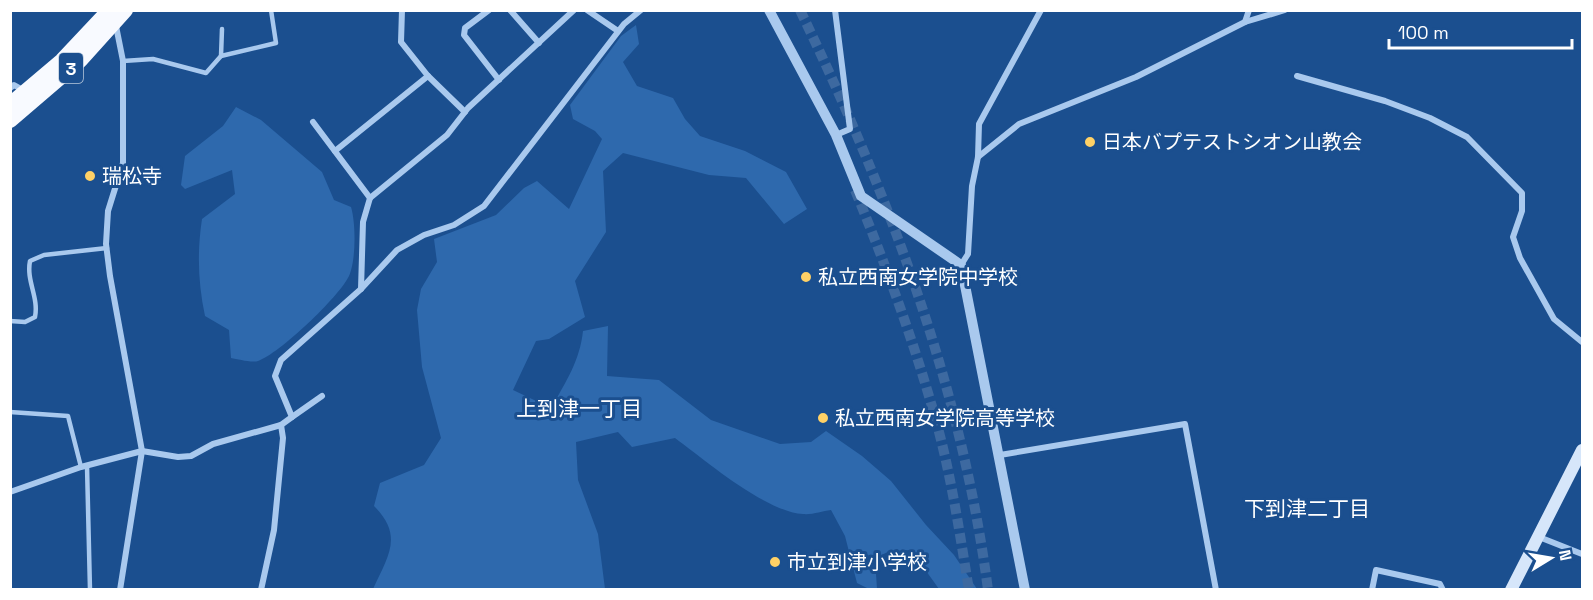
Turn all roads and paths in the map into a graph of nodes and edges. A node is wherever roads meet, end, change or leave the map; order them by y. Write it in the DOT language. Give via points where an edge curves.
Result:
graph roads {
  1 [pos="271,10"];
  2 [pos="402,10"];
  3 [pos="489,10"];
  4 [pos="510,10"];
  5 [pos="574,10"];
  6 [pos="587,10"];
  7 [pos="640,10"];
  8 [pos="769,10"];
  9 [pos="835,10"];
  10 [pos="1041,10"];
  11 [pos="1249,10"];
  12 [pos="1285,10"];
  13 [pos="115,14"];
  14 [pos="1245,22"];
  15 [pos="222,29"];
  16 [pos="618,32"];
  17 [pos="539,43"];
  18 [pos="221,56"];
  19 [pos="123,61"];
  20 [pos="428,76"];
  21 [pos="1296,76"];
  22 [pos="499,80"];
  23 [pos="18,90"];
  24 [pos="10,105"];
  25 [pos="465,112"];
  26 [pos="10,120"];
  27 [pos="313,122"];
  28 [pos="836,135"];
  29 [pos="334,151"];
  30 [pos="978,157"];
  31 [pos="370,198"];
  32 [pos="107,248"];
  33 [pos="961,265"];
  34 [pos="361,289"];
  35 [pos="10,321"];
  36 [pos="1582,342"];
  37 [pos="322,396"];
  38 [pos="10,412"];
  39 [pos="292,417"];
  40 [pos="281,424"];
  41 [pos="1582,450"];
  42 [pos="142,451"];
  43 [pos="1000,455"];
  44 [pos="84,466"];
  45 [pos="10,492"];
  46 [pos="1538,537"];
  47 [pos="1582,555"];
  48 [pos="90,590"];
  49 [pos="120,590"];
  50 [pos="261,590"];
  51 [pos="1025,590"];
  52 [pos="1216,590"];
  53 [pos="1372,590"];
  54 [pos="1443,590"];
  55 [pos="1512,590"];
  1 -- 18 [label="lane" via="276,43"];
  2 -- 20 [label="street" via="401,42"];
  3 -- 22 [label="street" via="465,28 464,35"];
  4 -- 17 [label="street"];
  5 -- 17 [label="street"];
  6 -- 16 [label="street"];
  7 -- 16 [label="street"];
  8 -- 28 [label="street"];
  9 -- 28 [label="street" via="850,129"];
  10 -- 30 [label="street" via="979,124"];
  11 -- 14 [label="street"];
  12 -- 14 [label="street"];
  13 -- 19 [label="street"];
  13 -- 23 [label="highway, 3" via="62,61"];
  13 -- 26 [label="highway, 3" via="80,60"];
  14 -- 30 [label="street" via="1136,77 1019,124"];
  15 -- 18 [label="lane"];
  16 -- 34 [label="street" via="484,206 454,225 397,250"];
  17 -- 22 [label="street"];
  18 -- 19 [label="lane" via="206,74 153,59"];
  19 -- 32 [label="street" via="123,163 108,211"];
  20 -- 25 [label="street"];
  20 -- 29 [label="street"];
  21 -- 36 [label="street" via="1386,101 1467,137 1522,193 1522,211 1513,237 1520,258 1554,319"];
  22 -- 25 [label="street"];
  23 -- 24 [label="highway, 3"];
  25 -- 31 [label="street" via="447,135"];
  27 -- 29 [label="street"];
  28 -- 33 [label="street" via="861,196"];
  29 -- 31 [label="street"];
  30 -- 33 [label="street" via="968,254"];
  31 -- 34 [label="street" via="363,222"];
  32 -- 35 [label="lane" via="44,255 30,261 28,274 38,304 35,317 25,322"];
  32 -- 42 [label="street"];
  33 -- 43 [label="street"];
  34 -- 39 [label="street" via="281,360 275,376"];
  37 -- 39 [label="street"];
  38 -- 44 [label="lane" via="68,416"];
  39 -- 40 [label="street"];
  40 -- 42 [label="street" via="213,444 191,456"];
  40 -- 50 [label="street" via="274,530"];
  41 -- 46 [label="main road"];
  42 -- 44 [label="street"];
  42 -- 49 [label="street"];
  43 -- 51 [label="street"];
  43 -- 52 [label="street" via="1185,424"];
  44 -- 45 [label="street"];
  44 -- 48 [label="lane"];
  46 -- 47 [label="street"];
  46 -- 55 [label="main road"];
  53 -- 54 [label="street" via="1376,570 1440,584"];
}
